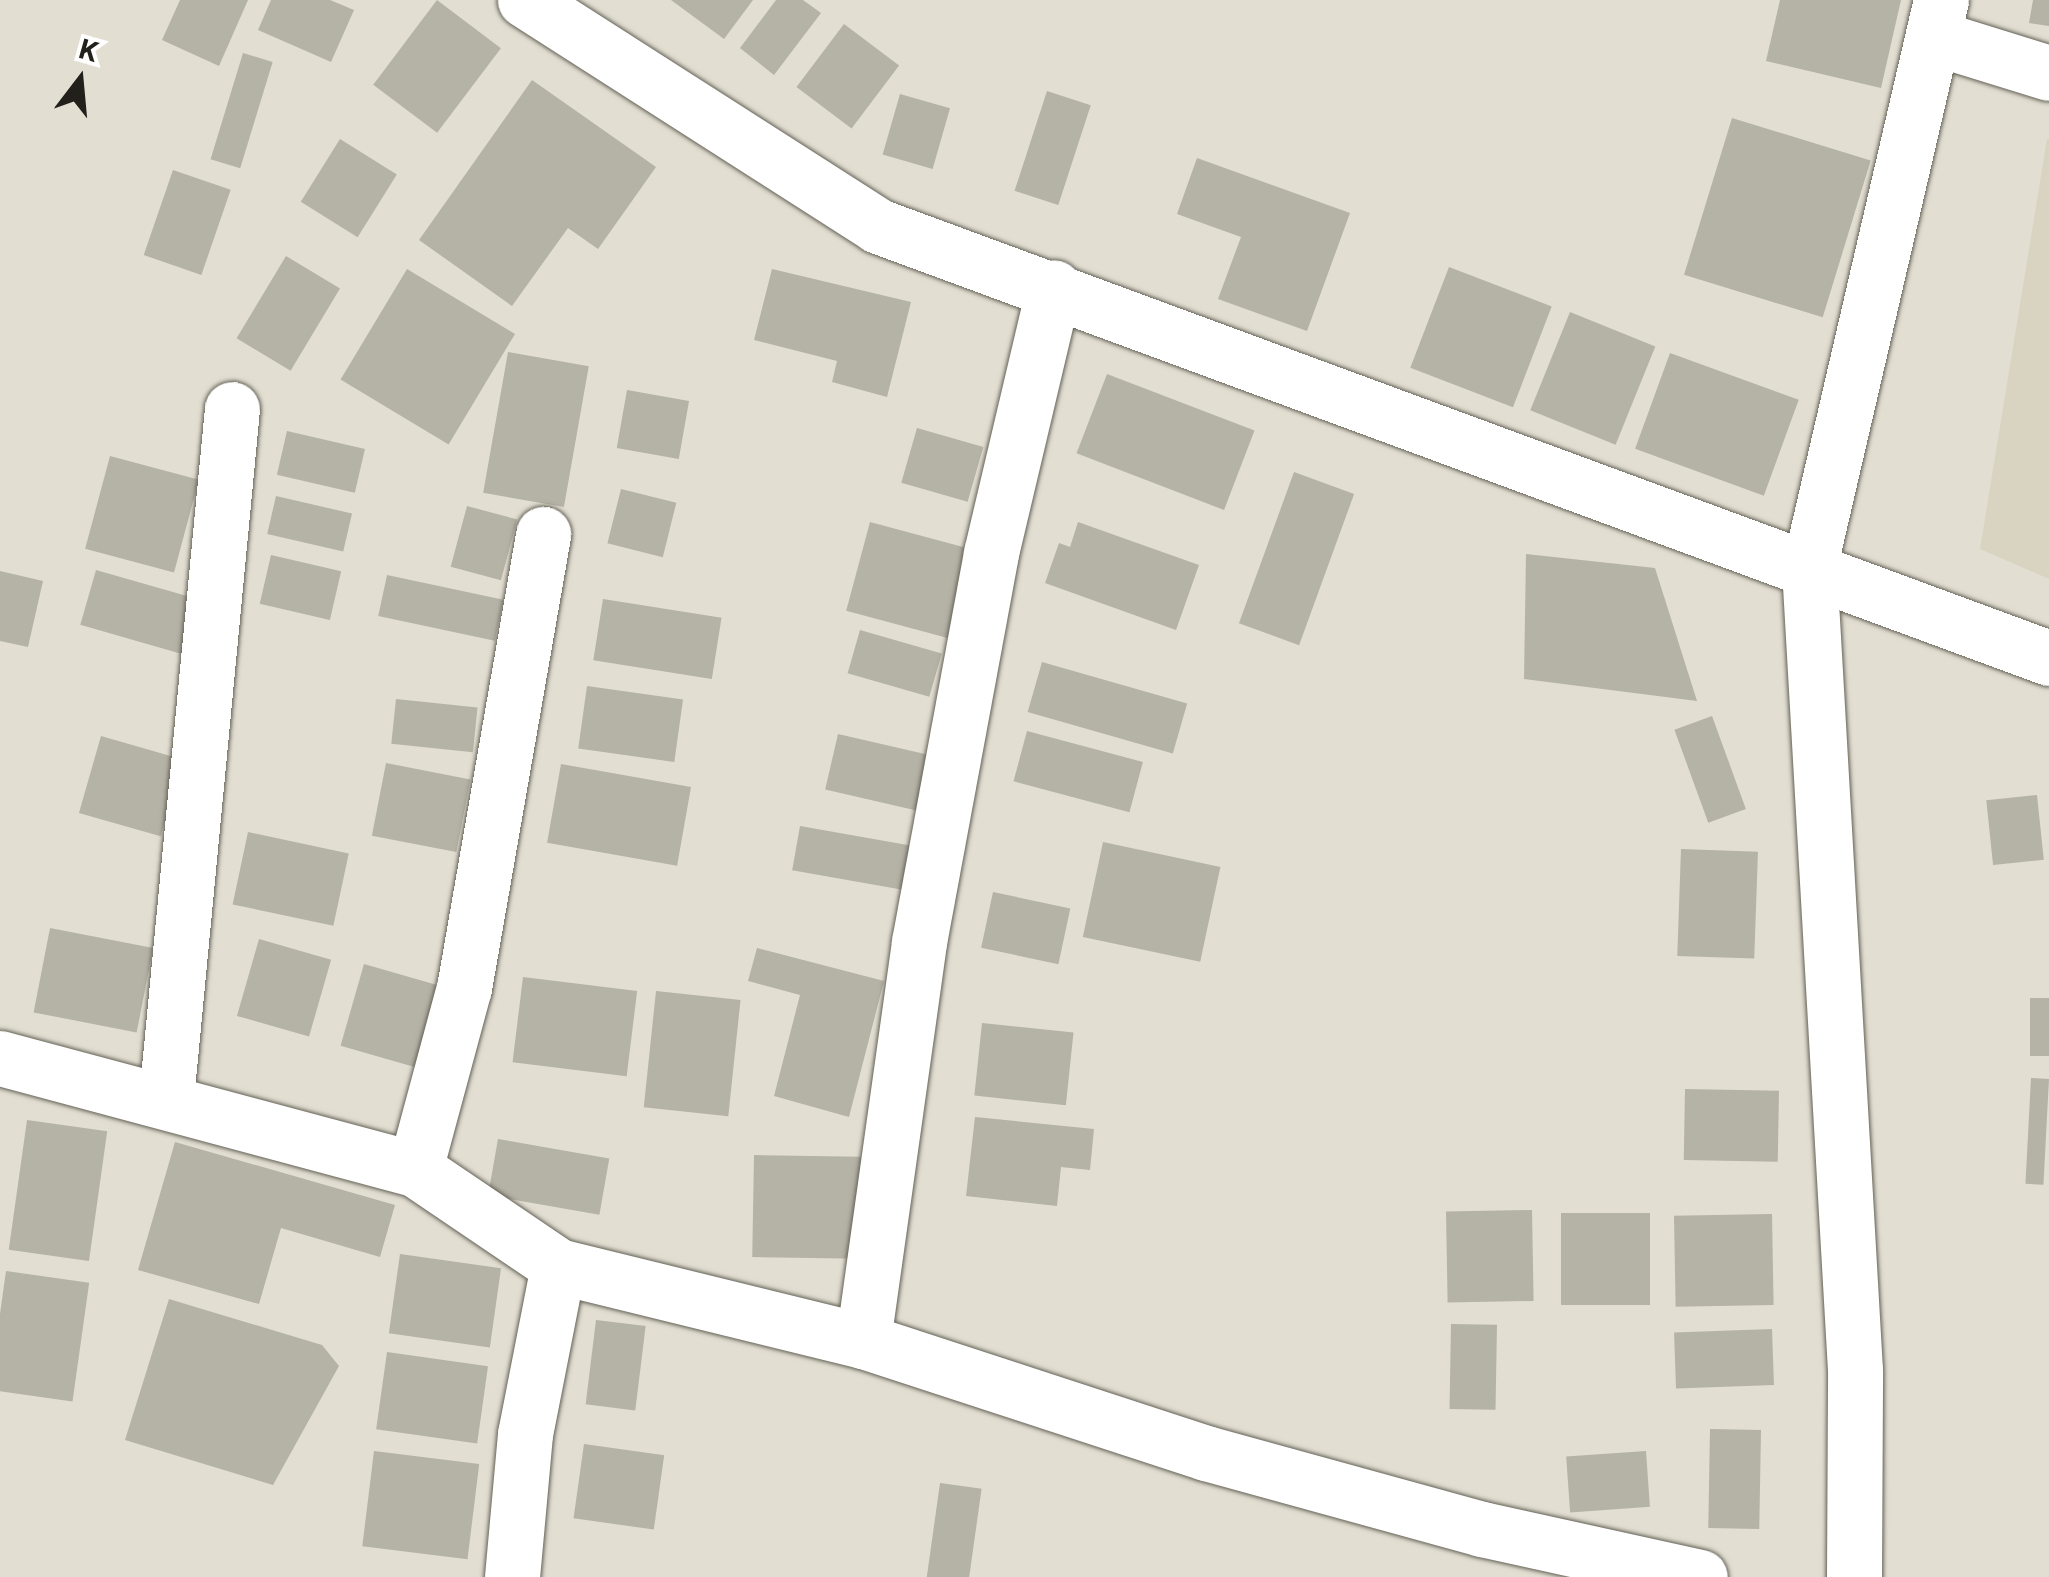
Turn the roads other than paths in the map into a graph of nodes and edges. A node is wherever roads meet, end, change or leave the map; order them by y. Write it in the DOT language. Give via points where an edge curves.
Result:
graph roads {
  1 [pos="525,0"];
  2 [pos="1937,18"];
  3 [pos="2049,74"];
  4 [pos="1054,287"];
  5 [pos="232,408"];
  6 [pos="544,534"];
  7 [pos="1809,568"];
  8 [pos="2049,658"];
  9 [pos="0,1058"];
  10 [pos="166,1099"];
  11 [pos="415,1169"];
  12 [pos="558,1266"];
  13 [pos="863,1341"];
  14 [pos="512,1577"];
  15 [pos="1700,1577"];
  16 [pos="1854,1577"];
  1 -- 4 [label="street" via="878,226"];
  2 -- 3 [label="street"];
  2 -- 7 [label="street"];
  4 -- 7 [label="street"];
  4 -- 13 [label="street" via="991,554 923,923"];
  5 -- 10 [label="street"];
  6 -- 11 [label="street" via="464,988"];
  7 -- 8 [label="street"];
  7 -- 16 [label="street" via="1855,1370"];
  9 -- 10 [label="street"];
  10 -- 11 [label="street"];
  11 -- 12 [label="street"];
  12 -- 13 [label="street"];
  12 -- 14 [label="street" via="525,1434"];
  13 -- 15 [label="street" via="1224,1458"];
}
